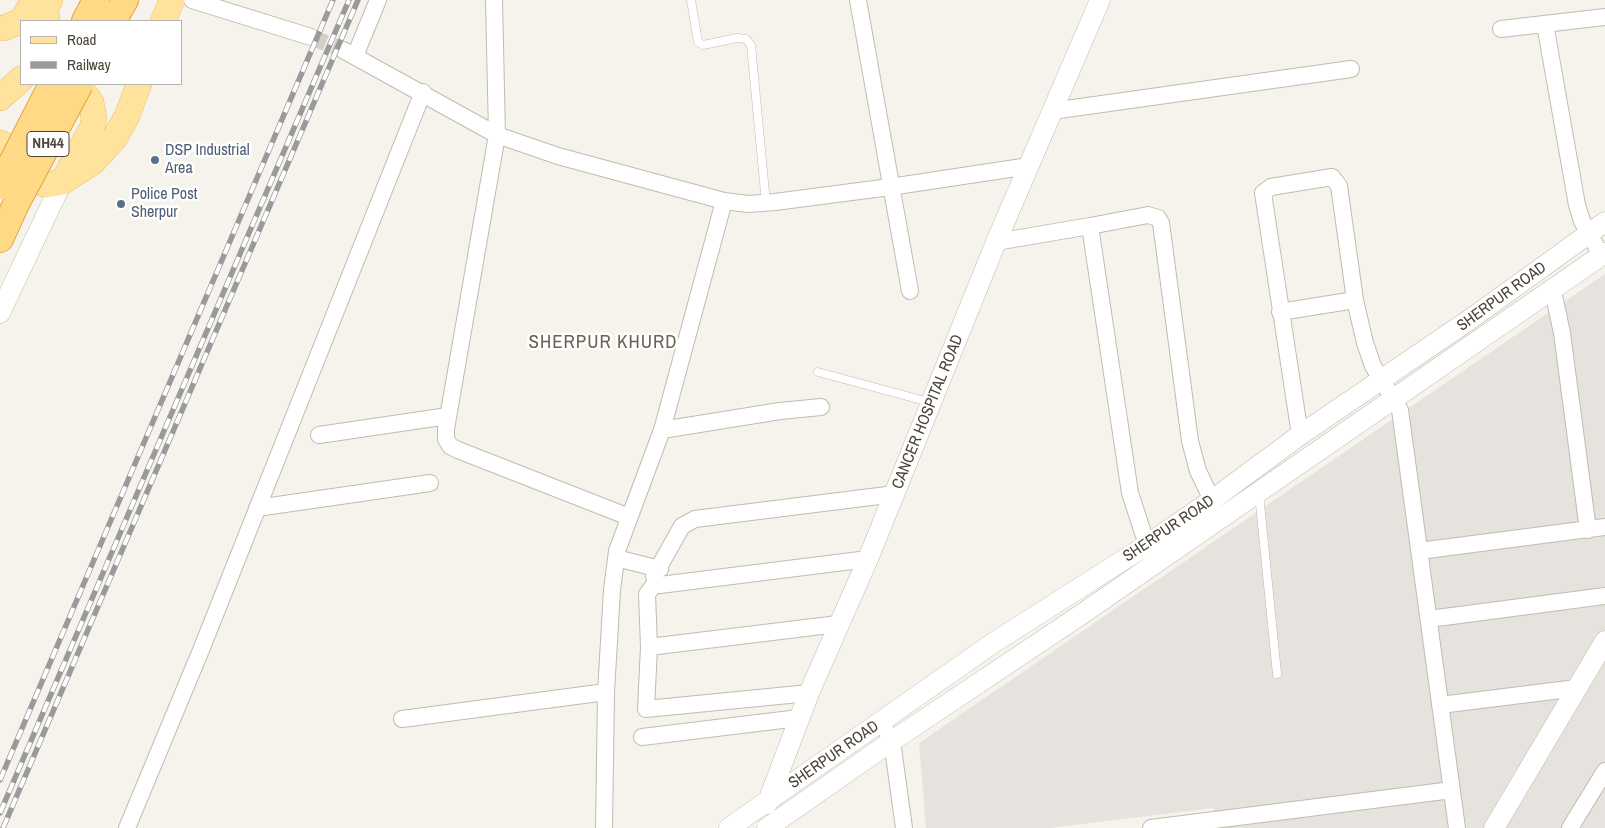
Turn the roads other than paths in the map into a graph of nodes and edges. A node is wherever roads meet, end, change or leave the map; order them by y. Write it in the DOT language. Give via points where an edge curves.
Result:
graph roads {
  1 [pos="96,0"];
  2 [pos="125,0"];
  3 [pos="172,0"];
  4 [pos="378,0"];
  5 [pos="494,0"];
  6 [pos="691,0"];
  7 [pos="858,0"];
  8 [pos="1100,0"];
  9 [pos="198,1"];
  10 [pos="35,5"];
  11 [pos="1605,17"];
  12 [pos="86,20"];
  13 [pos="114,20"];
  14 [pos="163,20"];
  15 [pos="1545,24"];
  16 [pos="1501,29"];
  17 [pos="2,33"];
  18 [pos="311,37"];
  19 [pos="1351,69"];
  20 [pos="20,80"];
  21 [pos="52,85"];
  22 [pos="78,85"];
  23 [pos="80,85"];
  24 [pos="139,85"];
  25 [pos="423,92"];
  26 [pos="0,98"];
  27 [pos="1052,112"];
  28 [pos="497,135"];
  29 [pos="0,143"];
  30 [pos="1029,166"];
  31 [pos="0,167"];
  32 [pos="62,182"];
  33 [pos="890,188"];
  34 [pos="8,195"];
  35 [pos="724,201"];
  36 [pos="766,203"];
  37 [pos="1090,226"];
  38 [pos="1597,228"];
  39 [pos="0,239"];
  40 [pos="996,242"];
  41 [pos="1603,254"];
  42 [pos="1522,282"];
  43 [pos="910,291"];
  44 [pos="1553,291"];
  45 [pos="1355,300"];
  46 [pos="1535,302"];
  47 [pos="1280,312"];
  48 [pos="0,313"];
  49 [pos="818,372"];
  50 [pos="1382,381"];
  51 [pos="1393,399"];
  52 [pos="931,402"];
  53 [pos="821,408"];
  54 [pos="448,416"];
  55 [pos="662,430"];
  56 [pos="318,435"];
  57 [pos="1300,435"];
  58 [pos="430,483"];
  59 [pos="1258,492"];
  60 [pos="895,494"];
  61 [pos="1212,500"];
  62 [pos="257,508"];
  63 [pos="629,517"];
  64 [pos="1605,528"];
  65 [pos="1588,530"];
  66 [pos="1147,545"];
  67 [pos="1419,551"];
  68 [pos="616,558"];
  69 [pos="868,559"];
  70 [pos="658,575"];
  71 [pos="1605,596"];
  72 [pos="1428,619"];
  73 [pos="838,624"];
  74 [pos="1605,640"];
  75 [pos="649,647"];
  76 [pos="1277,674"];
  77 [pos="1577,688"];
  78 [pos="606,692"];
  79 [pos="808,692"];
  80 [pos="1440,705"];
  81 [pos="402,718"];
  82 [pos="798,718"];
  83 [pos="881,722"];
  84 [pos="642,737"];
  85 [pos="892,741"];
  86 [pos="1605,771"];
  87 [pos="1452,790"];
  88 [pos="767,802"];
  89 [pos="1228,823"];
  90 [pos="1575,826"];
  91 [pos="127,828"];
  92 [pos="604,828"];
  93 [pos="729,828"];
  94 [pos="768,828"];
  95 [pos="902,828"];
  96 [pos="1151,828"];
  97 [pos="1457,828"];
  98 [pos="1494,828"];
  1 -- 12 [label="highway"];
  2 -- 13 [label="highway"];
  3 -- 14 [label="main road"];
  4 -- 25 [label="street" via="349,53"];
  5 -- 28 [label="street"];
  6 -- 36 [label="lane" via="698,42 703,45 737,38 746,39 751,45"];
  7 -- 33 [label="street"];
  8 -- 27 [label="street, CANCER HOSPITAL ROAD"];
  9 -- 18 [label="street"];
  10 -- 17 [label="main road"];
  11 -- 15 [label="street"];
  15 -- 16 [label="street"];
  15 -- 38 [label="street" via="1572,187 1582,220"];
  19 -- 27 [label="street"];
  20 -- 26 [label="main road"];
  21 -- 34 [label="highway, NH44, bridge"];
  22 -- 34 [label="highway, NH44, bridge"];
  23 -- 32 [label="main road" via="92,102 94,118 92,128"];
  24 -- 32 [label="main road" via="114,139 93,162"];
  25 -- 28 [label="street"];
  25 -- 62 [label="street"];
  27 -- 30 [label="street, CANCER HOSPITAL ROAD"];
  28 -- 35 [label="street" via="558,156"];
  28 -- 54 [label="street"];
  29 -- 32 [label="main road" via="52,168"];
  30 -- 33 [label="street"];
  30 -- 40 [label="street, CANCER HOSPITAL ROAD"];
  31 -- 32 [label="main road" via="46,185"];
  32 -- 48 [label="street"];
  33 -- 36 [label="street"];
  33 -- 43 [label="street"];
  34 -- 39 [label="highway, NH44"];
  35 -- 36 [label="street"];
  35 -- 55 [label="street"];
  37 -- 40 [label="street"];
  37 -- 61 [label="street" via="1148,215 1158,218 1161,223 1190,441 1198,471"];
  37 -- 66 [label="street" via="1130,493"];
  38 -- 41 [label="street"];
  38 -- 42 [label="street, SHERPUR ROAD"];
  40 -- 52 [label="street, CANCER HOSPITAL ROAD"];
  41 -- 44 [label="street, SHERPUR ROAD"];
  42 -- 46 [label="street"];
  42 -- 50 [label="street, SHERPUR ROAD"];
  44 -- 46 [label="street, SHERPUR ROAD"];
  44 -- 65 [label="street" via="1562,333"];
  45 -- 47 [label="street"];
  45 -- 47 [label="street" via="1339,186 1336,179 1326,176 1263,193"];
  45 -- 50 [label="street" via="1364,343"];
  46 -- 51 [label="street, SHERPUR ROAD"];
  47 -- 57 [label="street"];
  49 -- 52 [label="lane"];
  50 -- 51 [label="street"];
  50 -- 57 [label="street, SHERPUR ROAD"];
  51 -- 59 [label="street, SHERPUR ROAD"];
  51 -- 67 [label="street" via="1400,410"];
  52 -- 60 [label="street, CANCER HOSPITAL ROAD"];
  53 -- 55 [label="street" via="780,411"];
  54 -- 56 [label="street"];
  54 -- 63 [label="street" via="446,439 450,446"];
  55 -- 63 [label="street"];
  57 -- 61 [label="street, SHERPUR ROAD"];
  58 -- 62 [label="street"];
  59 -- 76 [label="lane"];
  59 -- 85 [label="street, SHERPUR ROAD"];
  60 -- 69 [label="street, CANCER HOSPITAL ROAD"];
  60 -- 70 [label="street" via="695,519 682,526"];
  61 -- 66 [label="street, SHERPUR ROAD"];
  62 -- 91 [label="street"];
  63 -- 68 [label="street"];
  64 -- 65 [label="street"];
  65 -- 67 [label="street"];
  66 -- 83 [label="street, SHERPUR ROAD" via="993,643"];
  67 -- 72 [label="street"];
  68 -- 70 [label="street"];
  68 -- 78 [label="street"];
  69 -- 70 [label="street" via="660,585"];
  69 -- 73 [label="street, CANCER HOSPITAL ROAD"];
  70 -- 75 [label="street" via="647,594"];
  71 -- 72 [label="street"];
  72 -- 80 [label="street"];
  73 -- 75 [label="street"];
  73 -- 79 [label="street, CANCER HOSPITAL ROAD"];
  74 -- 77 [label="street"];
  75 -- 79 [label="street" via="646,709"];
  77 -- 80 [label="street"];
  77 -- 98 [label="street"];
  78 -- 81 [label="street"];
  78 -- 92 [label="street"];
  79 -- 82 [label="street, CANCER HOSPITAL ROAD"];
  80 -- 87 [label="street"];
  82 -- 84 [label="street"];
  82 -- 88 [label="street, CANCER HOSPITAL ROAD"];
  83 -- 85 [label="street"];
  83 -- 88 [label="street, SHERPUR ROAD"];
  85 -- 94 [label="street, SHERPUR ROAD"];
  85 -- 95 [label="street"];
  86 -- 90 [label="street"];
  87 -- 89 [label="street"];
  87 -- 97 [label="street"];
  88 -- 93 [label="street, SHERPUR ROAD"];
  88 -- 94 [label="street, CANCER HOSPITAL ROAD"];
  89 -- 96 [label="street"];
}
